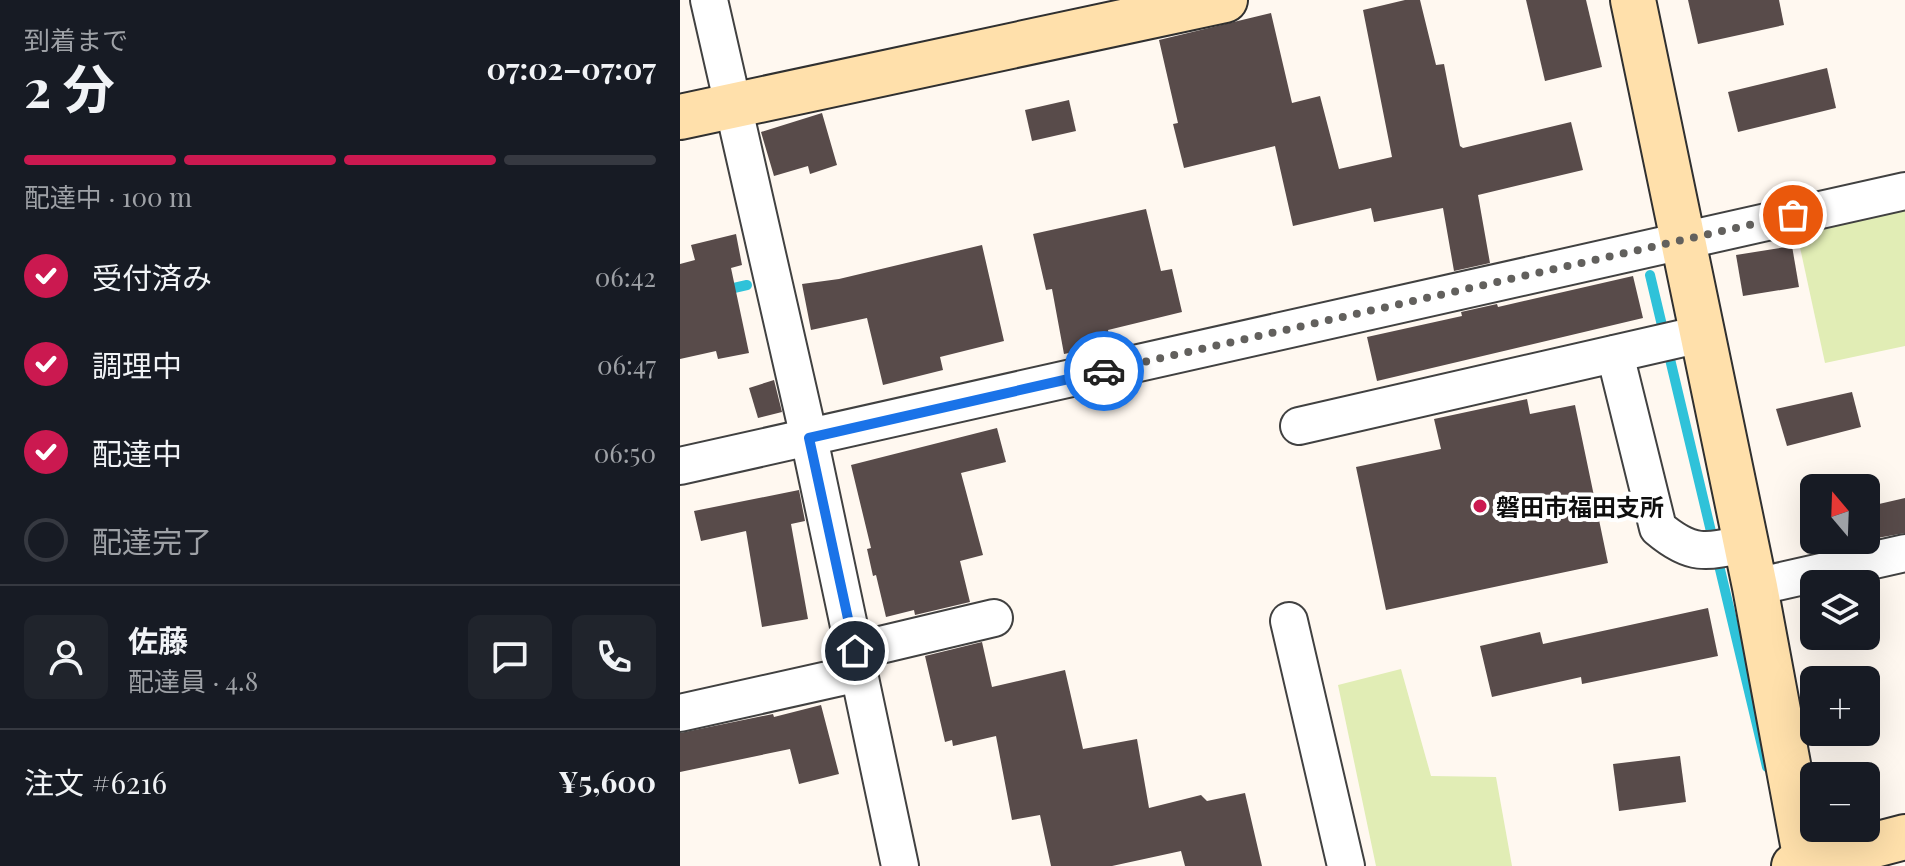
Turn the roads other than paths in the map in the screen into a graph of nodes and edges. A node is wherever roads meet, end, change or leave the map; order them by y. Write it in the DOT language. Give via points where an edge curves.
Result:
graph roads {
  1 [pos="709,0"];
  2 [pos="1225,0"];
  3 [pos="1633,0"];
  4 [pos="732,105"];
  5 [pos="680,117"];
  6 [pos="1905,191"];
  7 [pos="1682,242"];
  8 [pos="1701,334"];
  9 [pos="1615,354"];
  10 [pos="1299,426"];
  11 [pos="809,438"];
  12 [pos="680,466"];
  13 [pos="1727,548"];
  14 [pos="1905,553"];
  15 [pos="1755,587"];
  16 [pos="994,618"];
  17 [pos="1289,621"];
  18 [pos="857,662"];
  19 [pos="680,713"];
  20 [pos="1905,837"];
  21 [pos="1802,865"];
  22 [pos="900,866"];
  23 [pos="1346,866"];
  1 -- 4 [label="street"];
  2 -- 4 [label="street"];
  3 -- 7 [label="street"];
  4 -- 5 [label="street"];
  4 -- 11 [label="street"];
  6 -- 7 [label="street"];
  7 -- 8 [label="street"];
  7 -- 11 [label="street"];
  8 -- 9 [label="street"];
  8 -- 13 [label="street"];
  9 -- 10 [label="street"];
  9 -- 13 [label="street" via="1658,528 1676,543"];
  11 -- 12 [label="street"];
  11 -- 18 [label="street"];
  13 -- 15 [label="street"];
  14 -- 15 [label="street"];
  15 -- 21 [label="street"];
  16 -- 18 [label="street"];
  17 -- 23 [label="street"];
  18 -- 19 [label="street"];
  18 -- 22 [label="street"];
  20 -- 21 [label="street"];
}
